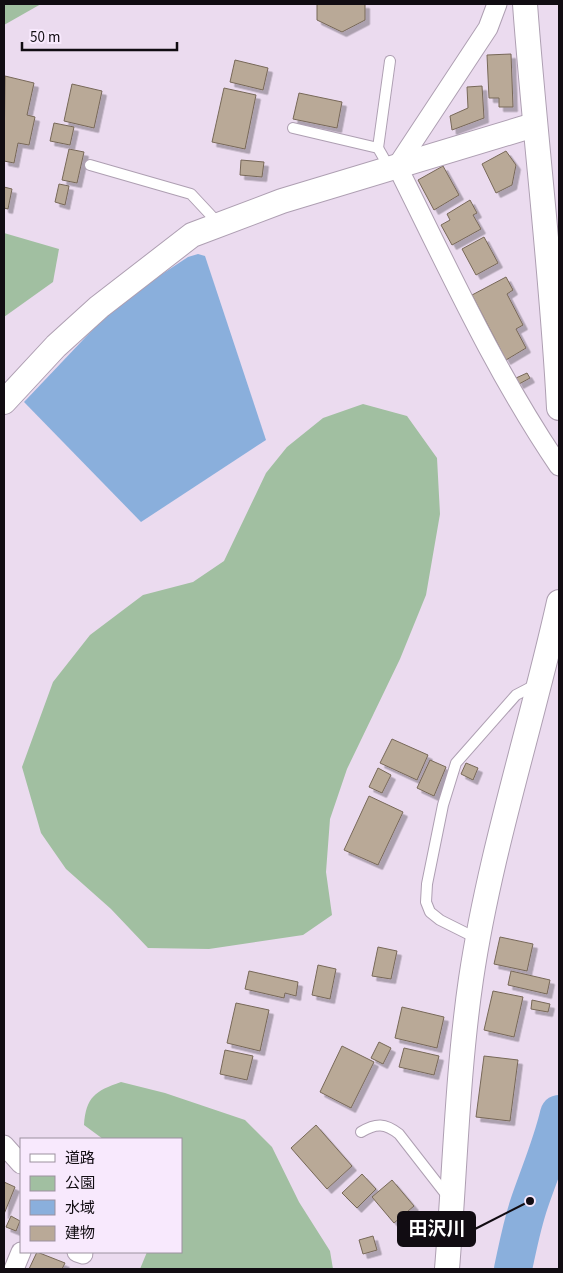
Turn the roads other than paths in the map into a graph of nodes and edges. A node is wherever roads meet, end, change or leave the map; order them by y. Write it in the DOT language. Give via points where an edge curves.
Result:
graph roads {
  1 [pos="497,4"];
  2 [pos="525,4"];
  3 [pos="390,61"];
  4 [pos="534,125"];
  5 [pos="293,128"];
  6 [pos="378,148"];
  7 [pos="90,165"];
  8 [pos="394,168"];
  9 [pos="219,224"];
  10 [pos="4,402"];
  11 [pos="559,408"];
  12 [pos="559,466"];
  13 [pos="559,602"];
  14 [pos="540,682"];
  15 [pos="478,939"];
  16 [pos="361,1132"];
  17 [pos="4,1145"];
  18 [pos="20,1163"];
  19 [pos="450,1200"];
  20 [pos="21,1253"];
  21 [pos="14,1269"];
  22 [pos="447,1269"];
  1 -- 8 [label="street" via="488,28"];
  2 -- 4 [label="street"];
  3 -- 6 [label="lane"];
  4 -- 8 [label="street"];
  4 -- 11 [label="street" via="554,317"];
  5 -- 6 [label="lane"];
  6 -- 8 [label="lane"];
  7 -- 9 [label="lane" via="191,194"];
  8 -- 9 [label="street" via="282,201"];
  8 -- 12 [label="street" via="529,422"];
  9 -- 10 [label="street" via="192,235 99,307 56,346"];
  13 -- 14 [label="street"];
  14 -- 15 [label="street"];
  14 -- 15 [label="lane" via="516,695 456,763 443,805 426,902 430,912 440,920"];
  15 -- 19 [label="street" via="461,1068"];
  16 -- 19 [label="lane" via="374,1124 391,1127"];
  17 -- 18 [label="street"];
  19 -- 22 [label="street"];
  20 -- 21 [label="street"];
}
